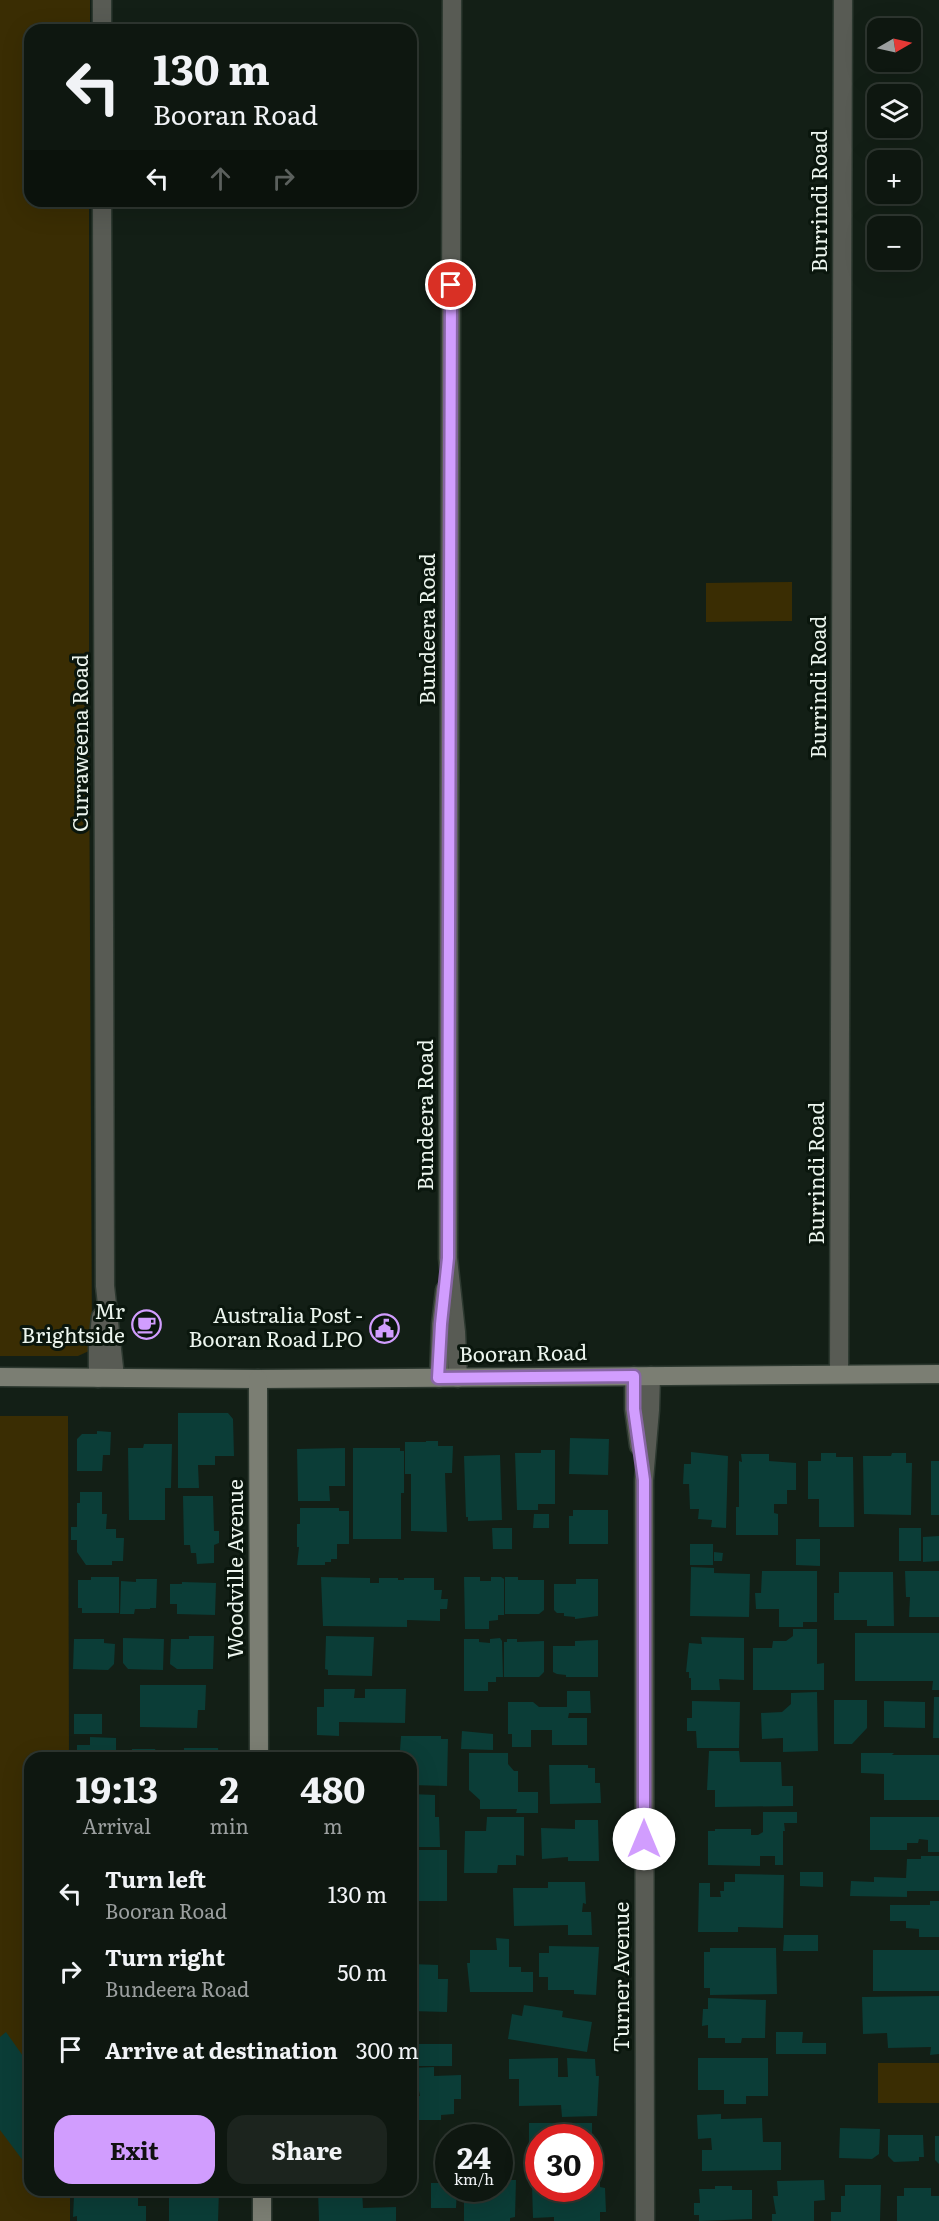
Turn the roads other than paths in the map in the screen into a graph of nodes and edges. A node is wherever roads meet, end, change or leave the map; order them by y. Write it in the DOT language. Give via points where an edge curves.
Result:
graph roads {
  1 [pos="102,0"];
  2 [pos="452,0"];
  3 [pos="843,0"];
  4 [pos="102,24"];
  5 [pos="102,207"];
  6 [pos="448,1258"];
  7 [pos="839,1374"];
  8 [pos="939,1374"];
  9 [pos="643,1376"];
  10 [pos="0,1377"];
  11 [pos="107,1377"];
  12 [pos="438,1378"];
  13 [pos="458,1378"];
  14 [pos="258,1379"];
  15 [pos="259,1752"];
  16 [pos="262,2196"];
  17 [pos="262,2221"];
  18 [pos="645,2221"];
  1 -- 4 [label="street"];
  2 -- 6 [label="street, Bundeera Road"];
  3 -- 7 [label="street, Burrindi Road"];
  5 -- 11 [label="street, Curraweena Road" via="105,1286 98,1345"];
  6 -- 12 [label="street, Bundeera Road"];
  6 -- 13 [label="street, Bundeera Road"];
  7 -- 8 [label="street, Booran Road"];
  7 -- 9 [label="street, Booran Road"];
  9 -- 13 [label="street, Booran Road"];
  9 -- 18 [label="street, Turner Avenue" via="634,1409 644,1480"];
  10 -- 11 [label="street, Booran Road"];
  11 -- 14 [label="street, Booran Road"];
  12 -- 13 [label="street, Booran Road"];
  12 -- 14 [label="street, Booran Road"];
  14 -- 15 [label="street, Woodville Avenue"];
  16 -- 17 [label="street"];
}
